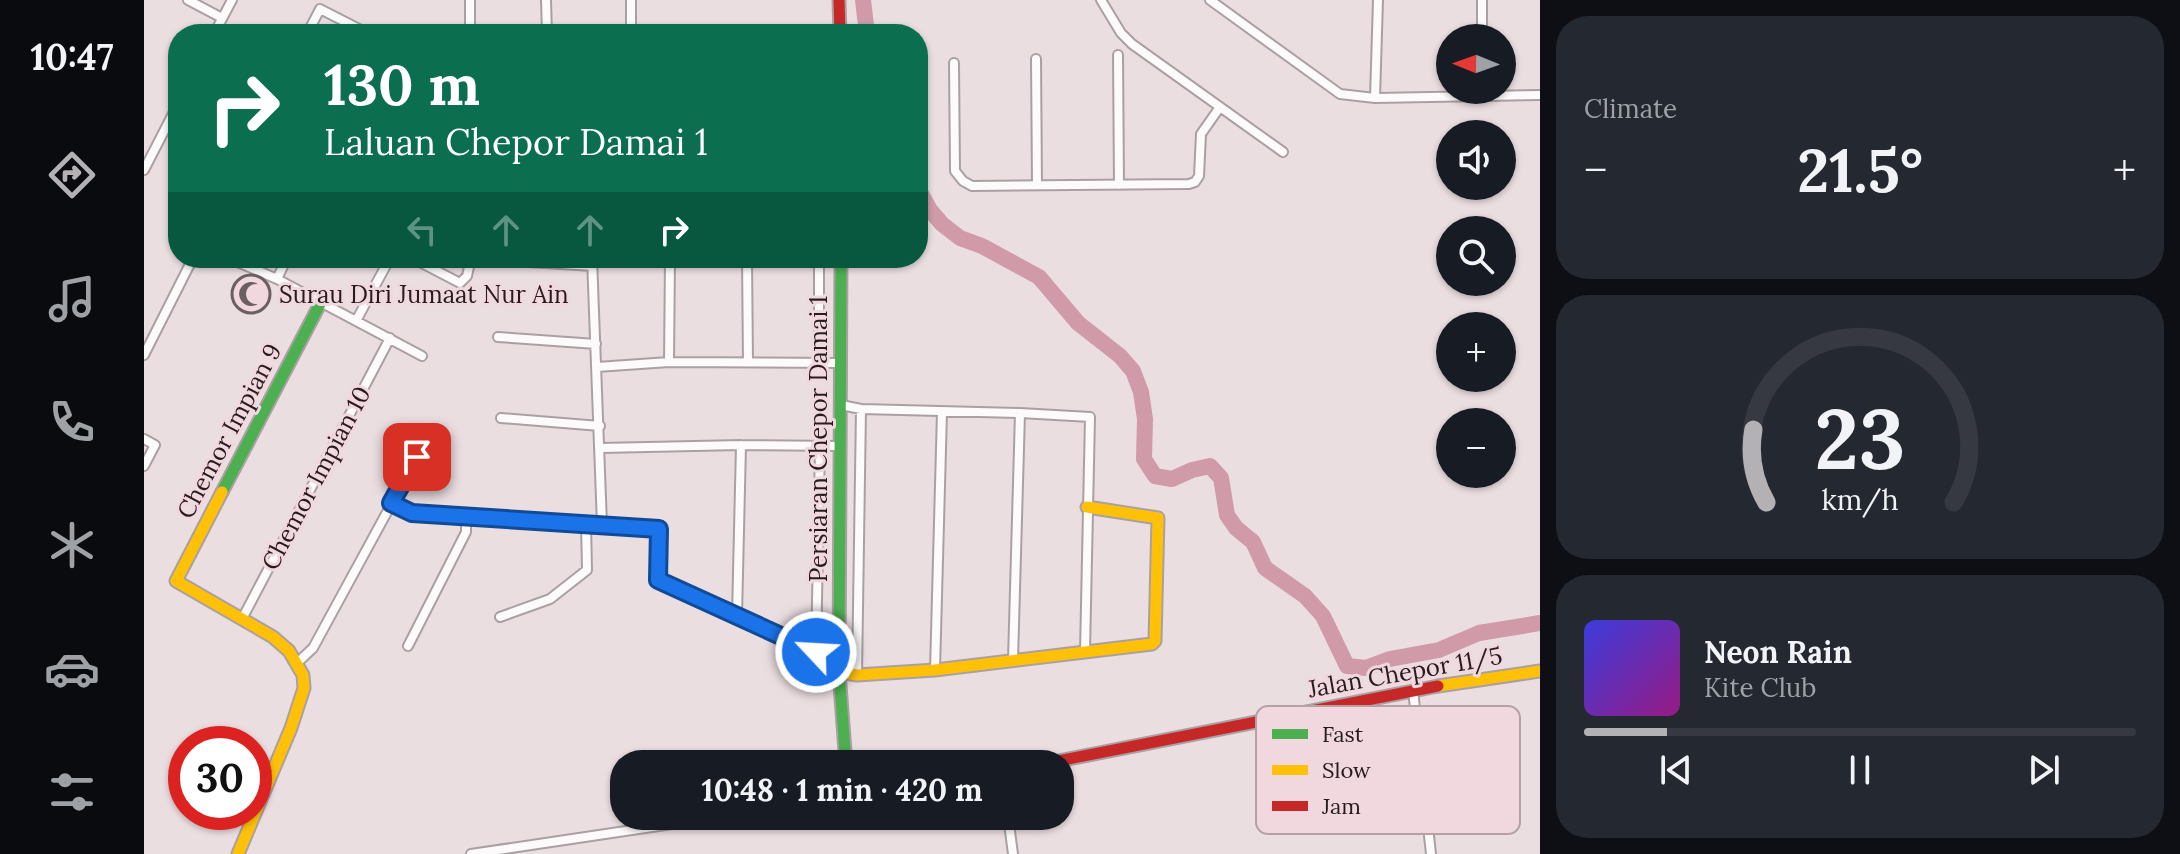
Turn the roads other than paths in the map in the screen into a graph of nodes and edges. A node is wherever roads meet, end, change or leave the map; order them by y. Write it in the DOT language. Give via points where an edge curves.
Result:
graph roads {
  1 [pos="188,0"];
  2 [pos="232,0"];
  3 [pos="470,0"];
  4 [pos="546,0"];
  5 [pos="631,0"];
  6 [pos="839,0"];
  7 [pos="1101,0"];
  8 [pos="1210,0"];
  9 [pos="1378,0"];
  10 [pos="1482,0"];
  11 [pos="222,18"];
  12 [pos="219,24"];
  13 [pos="312,24"];
  14 [pos="349,24"];
  15 [pos="470,24"];
  16 [pos="547,24"];
  17 [pos="631,24"];
  18 [pos="840,24"];
  19 [pos="1482,24"];
  20 [pos="1118,55"];
  21 [pos="1036,59"];
  22 [pos="954,63"];
  23 [pos="1516,94"];
  24 [pos="1436,95"];
  25 [pos="1540,95"];
  26 [pos="1375,98"];
  27 [pos="1220,107"];
  28 [pos="168,123"];
  29 [pos="1283,152"];
  30 [pos="144,170"];
  31 [pos="1037,185"];
  32 [pos="1119,185"];
  33 [pos="188,268"];
  34 [pos="251,268"];
  35 [pos="282,268"];
  36 [pos="385,268"];
  37 [pos="431,268"];
  38 [pos="469,268"];
  39 [pos="592,268"];
  40 [pos="670,268"];
  41 [pos="747,268"];
  42 [pos="819,268"];
  43 [pos="841,268"];
  44 [pos="277,279"];
  45 [pos="321,302"];
  46 [pos="356,321"];
  47 [pos="498,337"];
  48 [pos="390,338"];
  49 [pos="596,344"];
  50 [pos="145,354"];
  51 [pos="422,356"];
  52 [pos="669,362"];
  53 [pos="748,362"];
  54 [pos="819,363"];
  55 [pos="841,363"];
  56 [pos="597,367"];
  57 [pos="841,405"];
  58 [pos="861,409"];
  59 [pos="942,412"];
  60 [pos="1020,413"];
  61 [pos="501,418"];
  62 [pos="600,426"];
  63 [pos="144,439"];
  64 [pos="741,445"];
  65 [pos="820,446"];
  66 [pos="840,446"];
  67 [pos="601,448"];
  68 [pos="417,457"];
  69 [pos="144,466"];
  70 [pos="391,503"];
  71 [pos="1087,507"];
  72 [pos="466,517"];
  73 [pos="586,524"];
  74 [pos="602,525"];
  75 [pos="737,616"];
  76 [pos="500,617"];
  77 [pos="242,619"];
  78 [pos="408,646"];
  79 [pos="816,652"];
  80 [pos="1085,652"];
  81 [pos="1013,660"];
  82 [pos="297,663"];
  83 [pos="839,668"];
  84 [pos="935,670"];
  85 [pos="1540,671"];
  86 [pos="857,675"];
  87 [pos="1413,690"];
  88 [pos="1333,706"];
  89 [pos="1415,706"];
  90 [pos="1256,721"];
  91 [pos="845,750"];
  92 [pos="1074,758"];
  93 [pos="632,830"];
  94 [pos="1010,830"];
  95 [pos="1429,834"];
  96 [pos="238,854"];
  97 [pos="471,854"];
  98 [pos="1013,854"];
  99 [pos="1431,854"];
  1 -- 11 [label="street"];
  2 -- 11 [label="street"];
  3 -- 15 [label="street"];
  4 -- 16 [label="street"];
  5 -- 17 [label="street"];
  6 -- 18 [label="street"];
  7 -- 27 [label="street" via="1132,44"];
  8 -- 26 [label="street" via="1340,94"];
  9 -- 26 [label="street"];
  10 -- 19 [label="street"];
  11 -- 12 [label="street"];
  13 -- 14 [label="street" via="320,9"];
  20 -- 32 [label="street"];
  21 -- 31 [label="street"];
  22 -- 31 [label="street" via="955,171 972,186"];
  23 -- 25 [label="street"];
  24 -- 26 [label="street"];
  27 -- 29 [label="street"];
  27 -- 32 [label="street" via="1201,134 1195,182"];
  28 -- 30 [label="street"];
  31 -- 32 [label="street"];
  33 -- 50 [label="street"];
  34 -- 44 [label="street"];
  35 -- 44 [label="street"];
  36 -- 46 [label="street"];
  37 -- 38 [label="street" via="460,283"];
  39 -- 49 [label="street"];
  40 -- 52 [label="street"];
  41 -- 53 [label="street"];
  42 -- 54 [label="street"];
  43 -- 55 [label="street, Persiaran Chepor Damai 1"];
  44 -- 45 [label="street"];
  45 -- 46 [label="street"];
  45 -- 77 [label="street, Chemor Impian 9" via="176,581"];
  46 -- 48 [label="street"];
  47 -- 49 [label="street"];
  48 -- 51 [label="street"];
  48 -- 77 [label="street, Chemor Impian 10"];
  49 -- 56 [label="street"];
  52 -- 53 [label="street"];
  52 -- 56 [label="street"];
  53 -- 54 [label="street"];
  54 -- 55 [label="street"];
  55 -- 57 [label="street, Persiaran Chepor Damai 1"];
  56 -- 62 [label="street"];
  57 -- 58 [label="street"];
  57 -- 66 [label="street, Persiaran Chepor Damai 1"];
  58 -- 59 [label="street"];
  58 -- 86 [label="street"];
  59 -- 60 [label="street"];
  59 -- 84 [label="street"];
  60 -- 71 [label="street" via="1090,417"];
  60 -- 81 [label="street"];
  61 -- 62 [label="street"];
  62 -- 67 [label="street"];
  63 -- 69 [label="street" via="155,445"];
  64 -- 65 [label="street"];
  64 -- 67 [label="street"];
  64 -- 75 [label="street"];
  65 -- 66 [label="street"];
  65 -- 79 [label="street"];
  66 -- 83 [label="street, Persiaran Chepor Damai 1"];
  67 -- 74 [label="street"];
  68 -- 70 [label="street"];
  70 -- 72 [label="street" via="412,513"];
  70 -- 82 [label="street" via="313,648"];
  71 -- 80 [label="street"];
  71 -- 80 [label="street" via="1155,516 1158,522 1155,641"];
  72 -- 73 [label="street"];
  72 -- 78 [label="street" via="466,532"];
  73 -- 74 [label="street"];
  73 -- 76 [label="street" via="587,570 550,599"];
  74 -- 75 [label="street" via="659,529 658,580"];
  75 -- 79 [label="street"];
  77 -- 82 [label="street" via="273,637"];
  79 -- 83 [label="street"];
  80 -- 81 [label="street"];
  81 -- 84 [label="street"];
  82 -- 96 [label="street" via="304,688"];
  83 -- 86 [label="street"];
  83 -- 91 [label="street, Persiaran Chepor Damai 1"];
  84 -- 86 [label="street"];
  85 -- 87 [label="street, Jalan Chepor 11/5"];
  87 -- 88 [label="street, Jalan Chepor 11/5"];
  87 -- 89 [label="street"];
  90 -- 92 [label="street, Jalan Chepor 11/5"];
  93 -- 97 [label="street"];
  94 -- 98 [label="street"];
  95 -- 99 [label="street"];
}
